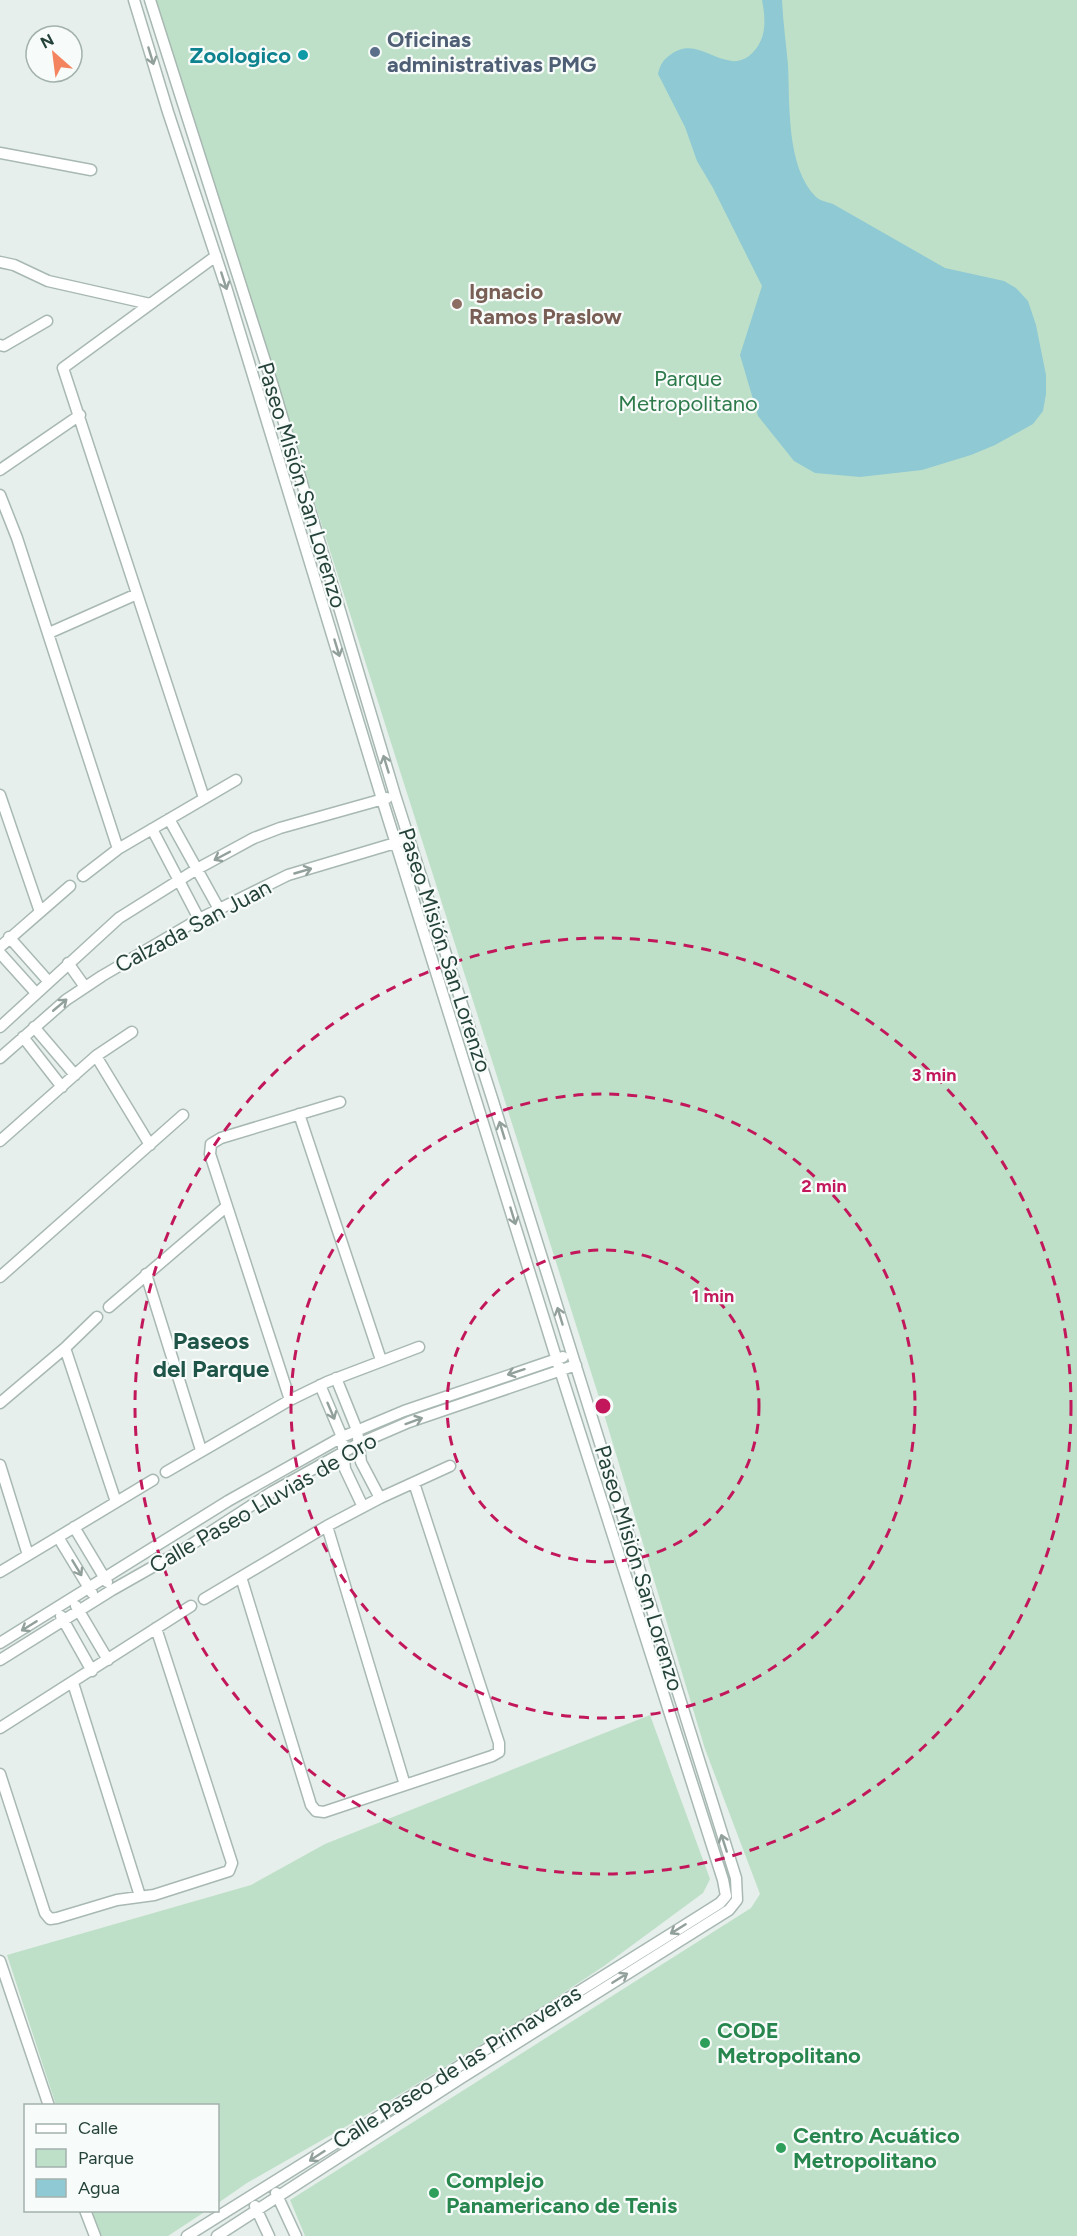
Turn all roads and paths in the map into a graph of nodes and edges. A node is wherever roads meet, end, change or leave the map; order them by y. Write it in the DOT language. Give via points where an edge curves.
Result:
graph roads {
  1 [pos="134,0"];
  2 [pos="150,0"];
  3 [pos="0,153"];
  4 [pos="91,170"];
  5 [pos="216,256"];
  6 [pos="0,262"];
  7 [pos="150,304"];
  8 [pos="47,321"];
  9 [pos="0,345"];
  10 [pos="80,416"];
  11 [pos="0,470"];
  12 [pos="0,495"];
  13 [pos="137,594"];
  14 [pos="49,633"];
  15 [pos="236,780"];
  16 [pos="0,795"];
  17 [pos="395,795"];
  18 [pos="204,798"];
  19 [pos="382,799"];
  20 [pos="169,819"];
  21 [pos="152,829"];
  22 [pos="410,839"];
  23 [pos="396,843"];
  24 [pos="118,849"];
  25 [pos="196,869"];
  26 [pos="83,876"];
  27 [pos="178,881"];
  28 [pos="70,886"];
  29 [pos="219,909"];
  30 [pos="40,912"];
  31 [pos="199,920"];
  32 [pos="9,938"];
  33 [pos="0,947"];
  34 [pos="0,952"];
  35 [pos="68,963"];
  36 [pos="48,982"];
  37 [pos="85,987"];
  38 [pos="36,993"];
  39 [pos="0,1027"];
  40 [pos="34,1027"];
  41 [pos="132,1032"];
  42 [pos="23,1037"];
  43 [pos="96,1056"];
  44 [pos="0,1058"];
  45 [pos="75,1075"];
  46 [pos="62,1087"];
  47 [pos="340,1101"];
  48 [pos="299,1114"];
  49 [pos="183,1115"];
  50 [pos="0,1141"];
  51 [pos="150,1145"];
  52 [pos="227,1206"];
  53 [pos="146,1274"];
  54 [pos="0,1276"];
  55 [pos="109,1307"];
  56 [pos="97,1317"];
  57 [pos="419,1347"];
  58 [pos="64,1348"];
  59 [pos="572,1354"];
  60 [pos="556,1359"];
  61 [pos="381,1360"];
  62 [pos="576,1365"];
  63 [pos="560,1370"];
  64 [pos="336,1378"];
  65 [pos="320,1385"];
  66 [pos="290,1401"];
  67 [pos="0,1403"];
  68 [pos="357,1430"];
  69 [pos="342,1437"];
  70 [pos="358,1444"];
  71 [pos="201,1450"];
  72 [pos="344,1451"];
  73 [pos="0,1465"];
  74 [pos="450,1466"];
  75 [pos="166,1472"];
  76 [pos="153,1480"];
  77 [pos="414,1483"];
  78 [pos="380,1498"];
  79 [pos="116,1502"];
  80 [pos="363,1507"];
  81 [pos="327,1526"];
  82 [pos="74,1527"];
  83 [pos="58,1537"];
  84 [pos="28,1555"];
  85 [pos="0,1572"];
  86 [pos="241,1577"];
  87 [pos="104,1578"];
  88 [pos="89,1588"];
  89 [pos="112,1590"];
  90 [pos="72,1598"];
  91 [pos="204,1599"];
  92 [pos="96,1600"];
  93 [pos="191,1605"];
  94 [pos="58,1608"];
  95 [pos="78,1611"];
  96 [pos="63,1621"];
  97 [pos="156,1628"];
  98 [pos="0,1643"];
  99 [pos="0,1660"];
  100 [pos="108,1660"];
  101 [pos="92,1671"];
  102 [pos="73,1683"];
  103 [pos="0,1728"];
  104 [pos="0,1774"];
  105 [pos="405,1785"];
  106 [pos="140,1896"];
  107 [pos="732,1898"];
  108 [pos="0,1961"];
  109 [pos="48,2104"];
  110 [pos="272,2184"];
  111 [pos="251,2198"];
  112 [pos="279,2198"];
  113 [pos="257,2211"];
  114 [pos="85,2212"];
  115 [pos="95,2236"];
  116 [pos="187,2236"];
  117 [pos="217,2236"];
  118 [pos="269,2236"];
  119 [pos="296,2236"];
  1 -- 5 [label="street, Paseo Misión San Lorenzo, one-way"];
  17 -- 2 [label="street, Paseo Misión San Lorenzo, one-way" via="273,386"];
  3 -- 4 [label="street"];
  5 -- 7 [label="street"];
  5 -- 19 [label="street, Paseo Misión San Lorenzo, one-way"];
  6 -- 7 [label="street" via="48,281"];
  7 -- 10 [label="street" via="63,368"];
  8 -- 9 [label="street"];
  10 -- 11 [label="street"];
  10 -- 13 [label="street"];
  12 -- 14 [label="street"];
  13 -- 14 [label="street"];
  13 -- 18 [label="street"];
  14 -- 24 [label="street"];
  15 -- 18 [label="street"];
  16 -- 30 [label="street"];
  17 -- 19 [label="street, Calzada San Juan"];
  17 -- 22 [label="street, Paseo Misión San Lorenzo"];
  18 -- 20 [label="street"];
  19 -- 23 [label="street, Paseo Misión San Lorenzo"];
  19 -- 25 [label="street, Calzada San Juan, one-way" via="280,828"];
  20 -- 21 [label="street"];
  20 -- 25 [label="street"];
  21 -- 24 [label="street"];
  21 -- 27 [label="street"];
  22 -- 23 [label="street, Calzada San Juan"];
  59 -- 22 [label="street, Paseo Misión San Lorenzo, one-way"];
  29 -- 23 [label="street, Calzada San Juan, one-way" via="288,875"];
  23 -- 60 [label="street, Paseo Misión San Lorenzo, one-way"];
  24 -- 26 [label="street"];
  25 -- 27 [label="street, Calzada San Juan"];
  25 -- 29 [label="street"];
  27 -- 31 [label="street"];
  27 -- 35 [label="street, Calzada San Juan" via="119,918"];
  28 -- 30 [label="street"];
  29 -- 31 [label="street, Calzada San Juan"];
  30 -- 32 [label="street"];
  31 -- 37 [label="street, Calzada San Juan"];
  32 -- 33 [label="street"];
  32 -- 36 [label="street"];
  34 -- 38 [label="street"];
  35 -- 36 [label="street, Calzada San Juan"];
  35 -- 37 [label="street"];
  36 -- 38 [label="street, Calzada San Juan"];
  40 -- 37 [label="street, Calzada San Juan, one-way"];
  38 -- 39 [label="street, Calzada San Juan"];
  40 -- 42 [label="street, Calzada San Juan"];
  40 -- 45 [label="street"];
  41 -- 43 [label="street"];
  42 -- 44 [label="street, Calzada San Juan"];
  42 -- 46 [label="street"];
  43 -- 45 [label="street"];
  43 -- 51 [label="street"];
  45 -- 46 [label="street"];
  46 -- 50 [label="street"];
  47 -- 48 [label="street"];
  48 -- 52 [label="street" via="212,1144 210,1154"];
  48 -- 61 [label="street"];
  49 -- 51 [label="street"];
  51 -- 54 [label="street"];
  52 -- 53 [label="street"];
  52 -- 66 [label="street"];
  53 -- 55 [label="street"];
  53 -- 71 [label="street"];
  56 -- 58 [label="street"];
  57 -- 61 [label="street"];
  58 -- 67 [label="street"];
  58 -- 79 [label="street"];
  59 -- 60 [label="street, Calle Paseo Lluvias de Oro"];
  59 -- 62 [label="street, Paseo Misión San Lorenzo"];
  60 -- 63 [label="street, Paseo Misión San Lorenzo"];
  60 -- 68 [label="street, Calle Paseo Lluvias de Oro, one-way"];
  61 -- 64 [label="street"];
  62 -- 63 [label="street, Calle Paseo Lluvias de Oro"];
  107 -- 62 [label="street, Paseo Misión San Lorenzo, one-way" via="736,1878"];
  70 -- 63 [label="street, Calle Paseo Lluvias de Oro, one-way" via="409,1422"];
  63 -- 107 [label="street, Paseo Misión San Lorenzo"];
  64 -- 65 [label="street"];
  64 -- 68 [label="street"];
  65 -- 66 [label="street"];
  65 -- 69 [label="street, one-way"];
  66 -- 71 [label="street"];
  68 -- 69 [label="street, Calle Paseo Lluvias de Oro"];
  68 -- 70 [label="street"];
  69 -- 72 [label="street"];
  69 -- 87 [label="street, Calle Paseo Lluvias de Oro" via="228,1501"];
  70 -- 72 [label="street, Calle Paseo Lluvias de Oro"];
  70 -- 78 [label="street" via="361,1462"];
  71 -- 75 [label="street"];
  72 -- 80 [label="street" via="345,1469"];
  72 -- 89 [label="street, Calle Paseo Lluvias de Oro"];
  73 -- 84 [label="street"];
  74 -- 77 [label="street"];
  76 -- 79 [label="street"];
  77 -- 78 [label="street"];
  77 -- 105 [label="street" via="499,1752"];
  78 -- 80 [label="street"];
  79 -- 82 [label="street"];
  80 -- 81 [label="street"];
  81 -- 86 [label="street"];
  81 -- 105 [label="street"];
  82 -- 83 [label="street"];
  82 -- 87 [label="street"];
  83 -- 84 [label="street"];
  83 -- 88 [label="street, one-way"];
  84 -- 85 [label="street"];
  86 -- 91 [label="street"];
  86 -- 105 [label="street" via="316,1811 324,1812"];
  87 -- 88 [label="street, Calle Paseo Lluvias de Oro"];
  87 -- 89 [label="street"];
  88 -- 90 [label="street, Calle Paseo Lluvias de Oro"];
  88 -- 92 [label="street"];
  89 -- 92 [label="street, Calle Paseo Lluvias de Oro"];
  90 -- 94 [label="street, Calle Paseo Lluvias de Oro"];
  90 -- 95 [label="street"];
  92 -- 95 [label="street, Calle Paseo Lluvias de Oro"];
  93 -- 97 [label="street"];
  94 -- 96 [label="street"];
  94 -- 98 [label="street, Calle Paseo Lluvias de Oro, one-way"];
  95 -- 96 [label="street, Calle Paseo Lluvias de Oro"];
  95 -- 100 [label="street"];
  96 -- 99 [label="street, Calle Paseo Lluvias de Oro"];
  96 -- 101 [label="street"];
  97 -- 100 [label="street"];
  97 -- 106 [label="street" via="232,1863 229,1871 220,1875"];
  100 -- 101 [label="street"];
  101 -- 102 [label="street"];
  102 -- 103 [label="street"];
  102 -- 106 [label="street"];
  104 -- 106 [label="street" via="50,1918"];
  107 -- 110 [label="street, Calle Paseo de las Primaveras, one-way"];
  112 -- 107 [label="street, Calle Paseo de las Primaveras, one-way" via="729,1910"];
  108 -- 109 [label="street"];
  110 -- 111 [label="street, Calle Paseo de las Primaveras"];
  110 -- 112 [label="street"];
  111 -- 113 [label="street"];
  111 -- 116 [label="street, Calle Paseo de las Primaveras"];
  112 -- 113 [label="street, Calle Paseo de las Primaveras"];
  112 -- 119 [label="street"];
  113 -- 117 [label="street, Calle Paseo de las Primaveras"];
  113 -- 118 [label="street"];
  114 -- 115 [label="street"];
}
